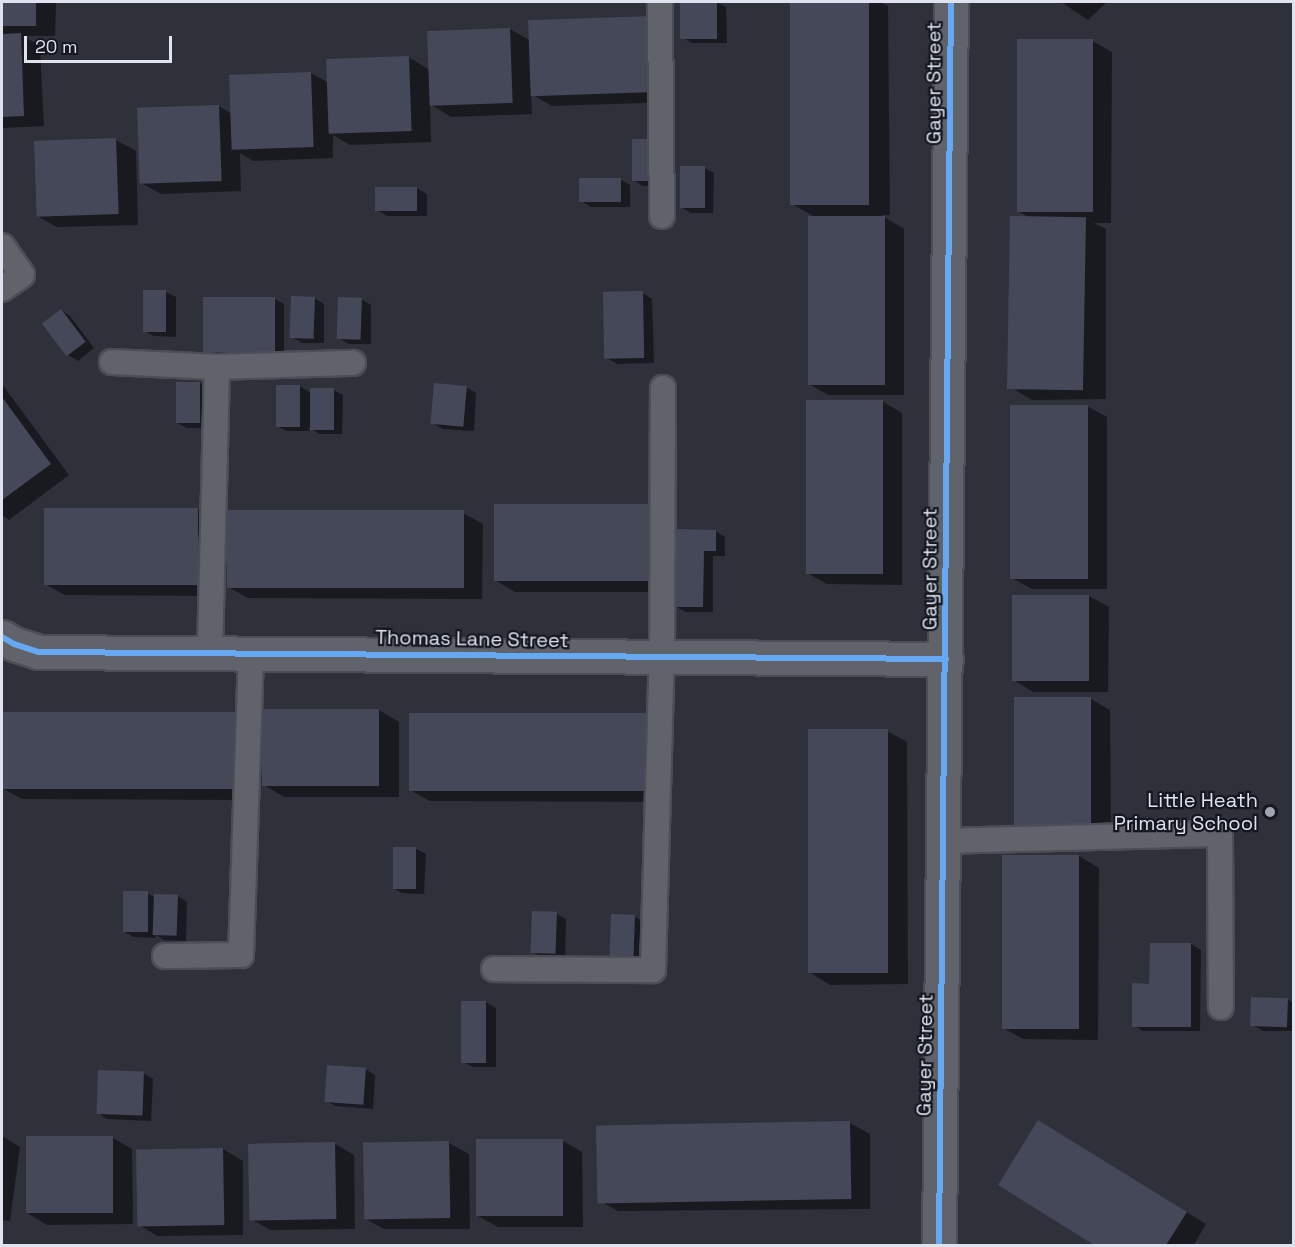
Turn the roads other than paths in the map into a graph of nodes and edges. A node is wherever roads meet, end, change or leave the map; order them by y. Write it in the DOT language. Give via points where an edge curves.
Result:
graph roads {
  1 [pos="660,2"];
  2 [pos="951,2"];
  3 [pos="662,216"];
  4 [pos="2,246"];
  5 [pos="2,289"];
  6 [pos="112,362"];
  7 [pos="353,363"];
  8 [pos="217,367"];
  9 [pos="663,388"];
  10 [pos="2,637"];
  11 [pos="210,653"];
  12 [pos="251,653"];
  13 [pos="662,657"];
  14 [pos="946,659"];
  15 [pos="944,841"];
  16 [pos="165,956"];
  17 [pos="494,969"];
  18 [pos="1221,1007"];
  19 [pos="939,1245"];
  1 -- 3 [label="lane"];
  2 -- 14 [label="street, Gayer Street"];
  4 -- 5 [label="lane" via="22,275"];
  6 -- 8 [label="lane"];
  7 -- 8 [label="lane"];
  8 -- 11 [label="lane"];
  9 -- 13 [label="lane"];
  10 -- 11 [label="street, Thomas Lane Street" via="39,652"];
  11 -- 12 [label="street, Thomas Lane Street"];
  12 -- 13 [label="street, Thomas Lane Street"];
  12 -- 16 [label="lane" via="242,955"];
  13 -- 14 [label="street, Thomas Lane Street"];
  13 -- 17 [label="lane" via="653,970"];
  14 -- 15 [label="street, Gayer Street"];
  15 -- 18 [label="lane" via="1220,834"];
  15 -- 19 [label="street, Gayer Street"];
}
